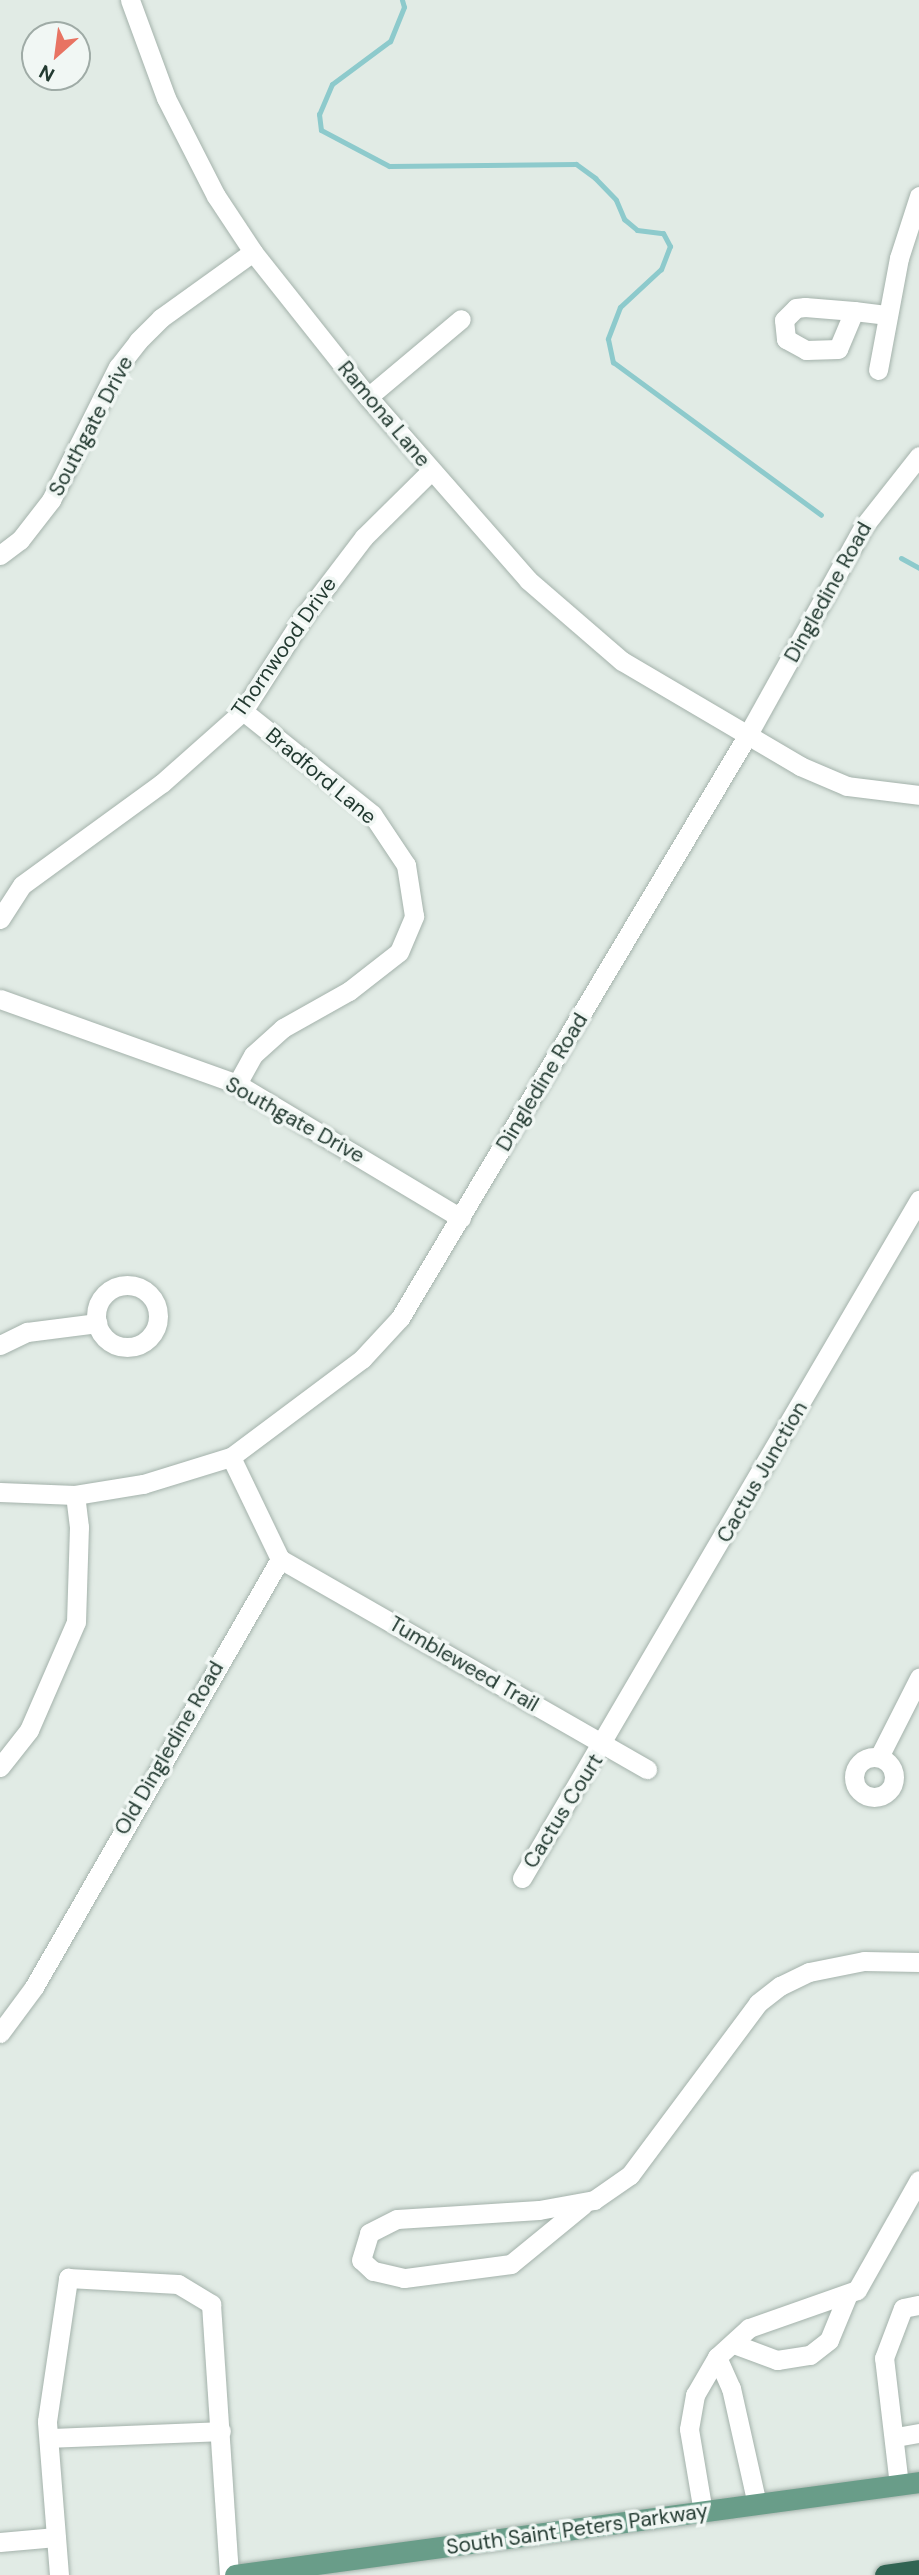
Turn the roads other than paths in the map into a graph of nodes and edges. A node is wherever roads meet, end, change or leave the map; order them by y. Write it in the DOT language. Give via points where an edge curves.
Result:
graph roads {
  1 [pos="131,0"];
  2 [pos="919,196"];
  3 [pos="253,252"];
  4 [pos="854,311"];
  5 [pos="888,315"];
  6 [pos="461,319"];
  7 [pos="878,370"];
  8 [pos="368,397"];
  9 [pos="919,456"];
  10 [pos="431,471"];
  11 [pos="0,555"];
  12 [pos="243,710"];
  13 [pos="747,736"];
  14 [pos="919,795"];
  15 [pos="0,919"];
  16 [pos="0,999"];
  17 [pos="237,1084"];
  18 [pos="919,1200"];
  19 [pos="461,1218"];
  20 [pos="97,1324"];
  21 [pos="0,1345"];
  22 [pos="232,1457"];
  23 [pos="0,1492"];
  24 [pos="75,1495"];
  25 [pos="280,1559"];
  26 [pos="919,1678"];
  27 [pos="605,1745"];
  28 [pos="879,1757"];
  29 [pos="0,1767"];
  30 [pos="647,1769"];
  31 [pos="522,1878"];
  32 [pos="919,1962"];
  33 [pos="0,2033"];
  34 [pos="919,2180"];
  35 [pos="583,2205"];
  36 [pos="848,2294"];
  37 [pos="919,2305"];
  38 [pos="734,2344"];
  39 [pos="717,2357"];
  40 [pos="221,2431"];
  41 [pos="919,2433"];
  42 [pos="896,2437"];
  43 [pos="49,2438"];
  44 [pos="909,2483"];
  45 [pos="757,2504"];
  46 [pos="703,2512"];
  47 [pos="55,2537"];
  48 [pos="0,2542"];
  49 [pos="919,2570"];
  50 [pos="59,2575"];
  51 [pos="229,2575"];
  52 [pos="235,2575"];
  53 [pos="885,2575"];
  1 -- 3 [label="street, Ramona Lane" via="166,98 216,196"];
  2 -- 5 [label="street"];
  3 -- 8 [label="street, Ramona Lane"];
  3 -- 11 [label="street, Southgate Drive" via="161,317 138,341 118,367 51,500 20,540"];
  4 -- 5 [label="street"];
  5 -- 7 [label="street"];
  6 -- 8 [label="street"];
  8 -- 10 [label="street, Ramona Lane"];
  9 -- 13 [label="street, Dingledine Road" via="864,526"];
  10 -- 12 [label="street, Thornwood Drive" via="364,537 304,616"];
  10 -- 13 [label="street, Ramona Lane" via="528,580 609,651"];
  12 -- 15 [label="street, Thornwood Drive" via="162,783 22,885"];
  12 -- 17 [label="street, Bradford Lane" via="372,814 406,865 414,916 399,952 349,990 283,1028 253,1055"];
  13 -- 14 [label="street, Ramona Lane" via="823,778"];
  13 -- 19 [label="street, Dingledine Road"];
  16 -- 17 [label="street, Southgate Drive"];
  17 -- 19 [label="street, Southgate Drive"];
  18 -- 27 [label="street, Cactus Junction"];
  19 -- 22 [label="street, Dingledine Road" via="400,1318 362,1359"];
  20 -- 21 [label="street" via="27,1332"];
  22 -- 24 [label="street, Dingledine Road" via="143,1484"];
  22 -- 25 [label="street"];
  23 -- 24 [label="street, Dingledine Road"];
  24 -- 29 [label="street" via="79,1527 76,1622 29,1730"];
  25 -- 27 [label="street, Tumbleweed Trail"];
  25 -- 33 [label="street, Old Dingledine Road" via="34,1987"];
  26 -- 28 [label="street"];
  27 -- 30 [label="street, Tumbleweed Trail"];
  27 -- 31 [label="street, Cactus Court"];
  32 -- 35 [label="street" via="864,1961 808,1972 780,1986 758,2003 630,2175"];
  34 -- 36 [label="street" via="857,2290"];
  35 -- 35 [label="street" via="397,2220 369,2233 361,2260 373,2271 404,2278 511,2264"];
  36 -- 38 [label="street" via="749,2328"];
  36 -- 38 [label="street" via="829,2340 810,2355 777,2360"];
  37 -- 42 [label="street" via="903,2308 884,2358"];
  38 -- 39 [label="street"];
  39 -- 45 [label="street" via="731,2388"];
  39 -- 46 [label="street" via="695,2395 689,2429"];
  40 -- 43 [label="street"];
  40 -- 43 [label="street" via="211,2304 178,2284 68,2277"];
  40 -- 51 [label="street"];
  41 -- 42 [label="street"];
  42 -- 44 [label="street"];
  43 -- 47 [label="street"];
  44 -- 45 [label="main road, South Saint Peters Parkway"];
  45 -- 46 [label="main road, South Saint Peters Parkway"];
  46 -- 52 [label="main road, South Saint Peters Parkway"];
  47 -- 48 [label="street"];
  47 -- 50 [label="street"];
  49 -- 53 [label="highway"];
}
